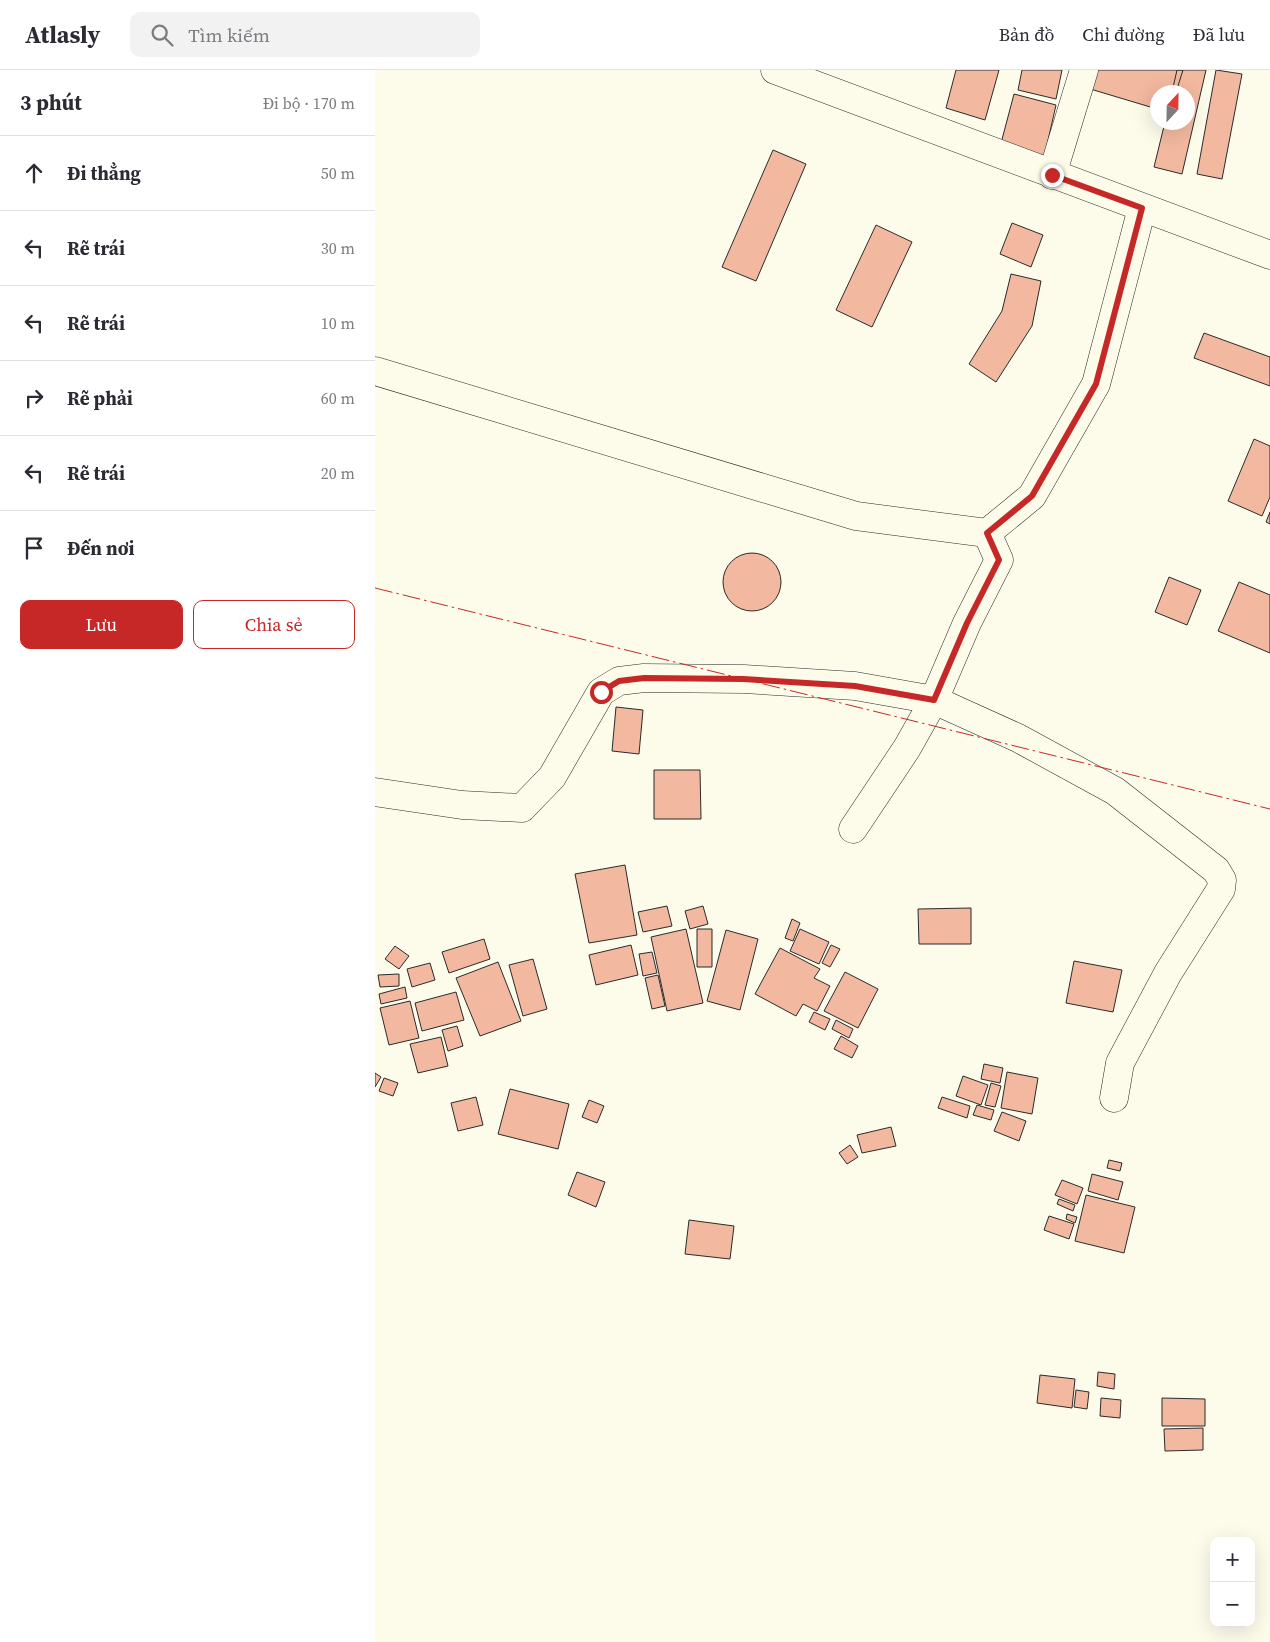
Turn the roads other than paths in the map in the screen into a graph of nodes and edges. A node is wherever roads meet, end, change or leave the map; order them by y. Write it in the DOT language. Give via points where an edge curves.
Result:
graph roads {
  1 [pos="775,70"];
  2 [pos="1084,70"];
  3 [pos="1052,175"];
  4 [pos="1142,208"];
  5 [pos="1270,255"];
  6 [pos="375,371"];
  7 [pos="987,533"];
  8 [pos="934,700"];
  9 [pos="375,792"];
  10 [pos="853,829"];
  11 [pos="1114,1098"];
  1 -- 3 [label="street"];
  2 -- 3 [label="street"];
  3 -- 4 [label="street"];
  4 -- 5 [label="street"];
  4 -- 7 [label="street" via="1096,384 1032,496"];
  6 -- 7 [label="street" via="856,516"];
  7 -- 8 [label="street" via="999,560"];
  8 -- 9 [label="street" via="855,686 743,679 644,678 619,681 601,692 552,777 522,808 462,805"];
  8 -- 10 [label="street" via="907,748"];
  8 -- 11 [label="street" via="1018,738 1115,792 1216,870 1222,880 1221,889 1168,973 1120,1063"];
}
